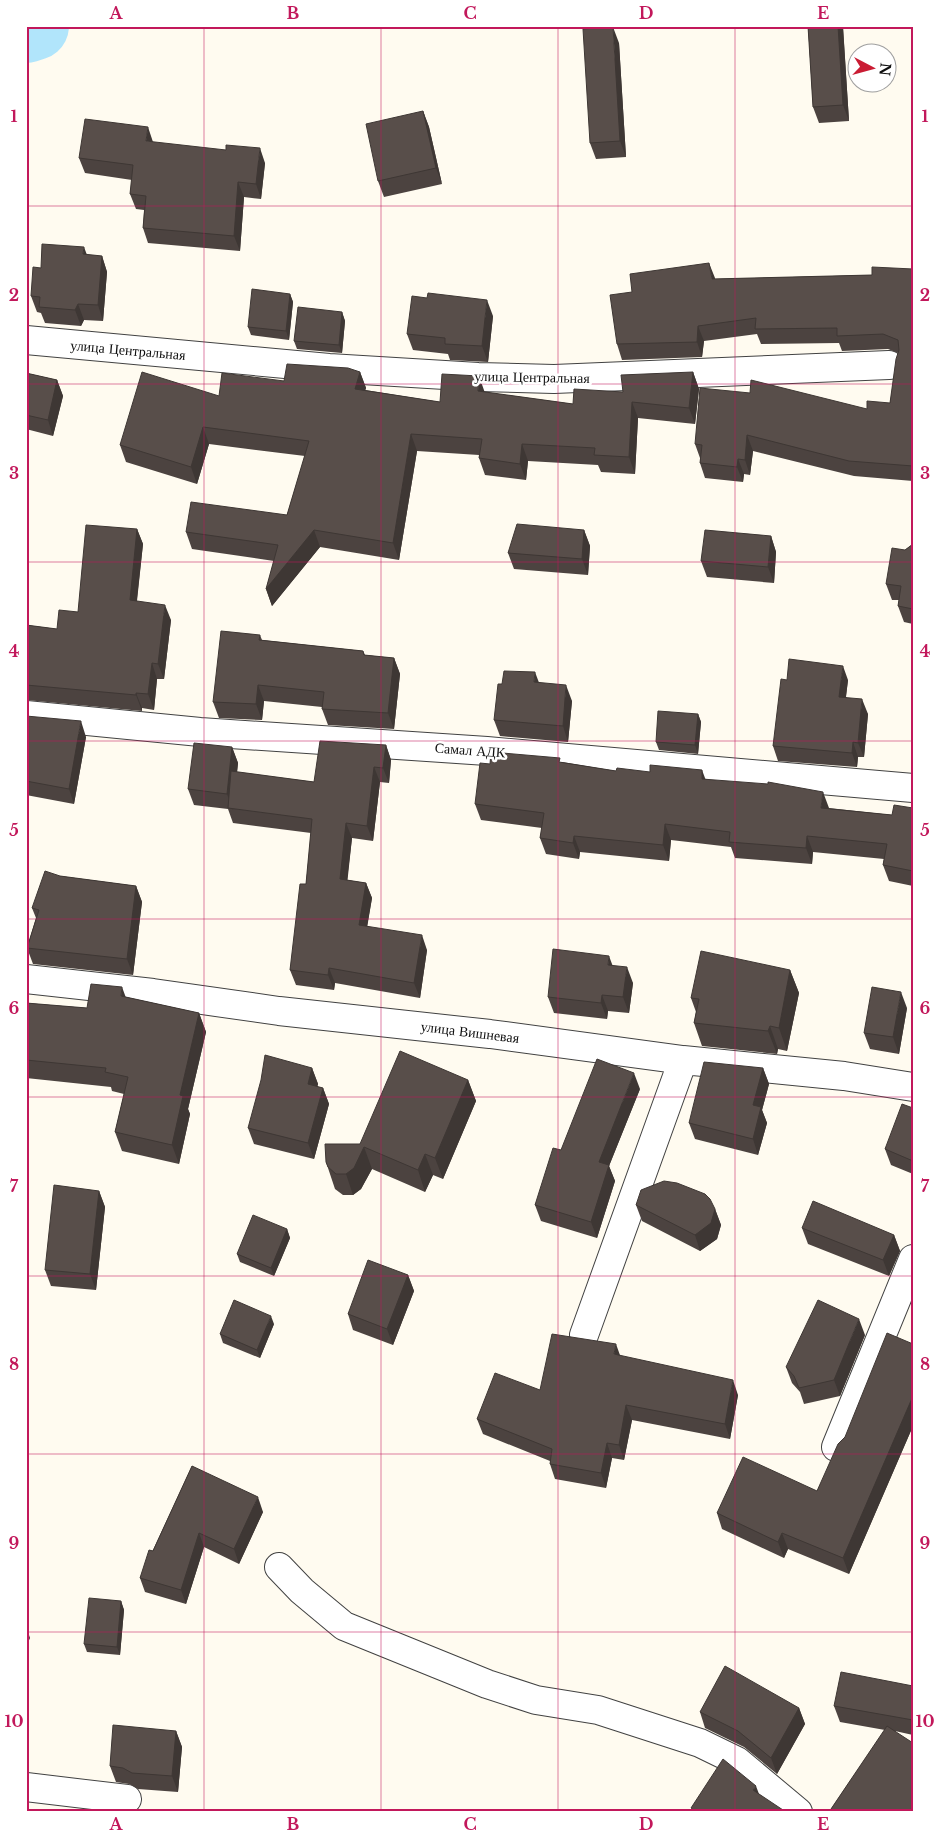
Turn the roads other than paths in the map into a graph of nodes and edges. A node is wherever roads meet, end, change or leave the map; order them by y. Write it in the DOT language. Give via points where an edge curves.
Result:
graph roads {
  1 [pos="26,340"];
  2 [pos="890,365"];
  3 [pos="26,715"];
  4 [pos="913,788"];
  5 [pos="26,979"];
  6 [pos="683,1060"];
  7 [pos="913,1087"];
  8 [pos="913,1259"];
  9 [pos="584,1334"];
  10 [pos="836,1447"];
  11 [pos="279,1567"];
  12 [pos="26,1787"];
  13 [pos="127,1799"];
  14 [pos="798,1812"];
  1 -- 2 [label="street, улица Центральная" via="329,368 544,379"];
  3 -- 4 [label="street, Самал АДК" via="200,732 506,753"];
  5 -- 6 [label="street, улица Вишневая"];
  6 -- 7 [label="street, улица Вишневая" via="844,1076"];
  6 -- 9 [label="street"];
  8 -- 10 [label="street"];
  11 -- 14 [label="street" via="344,1626 487,1684 536,1700 598,1710 700,1743 736,1761"];
  12 -- 13 [label="street"];
}
